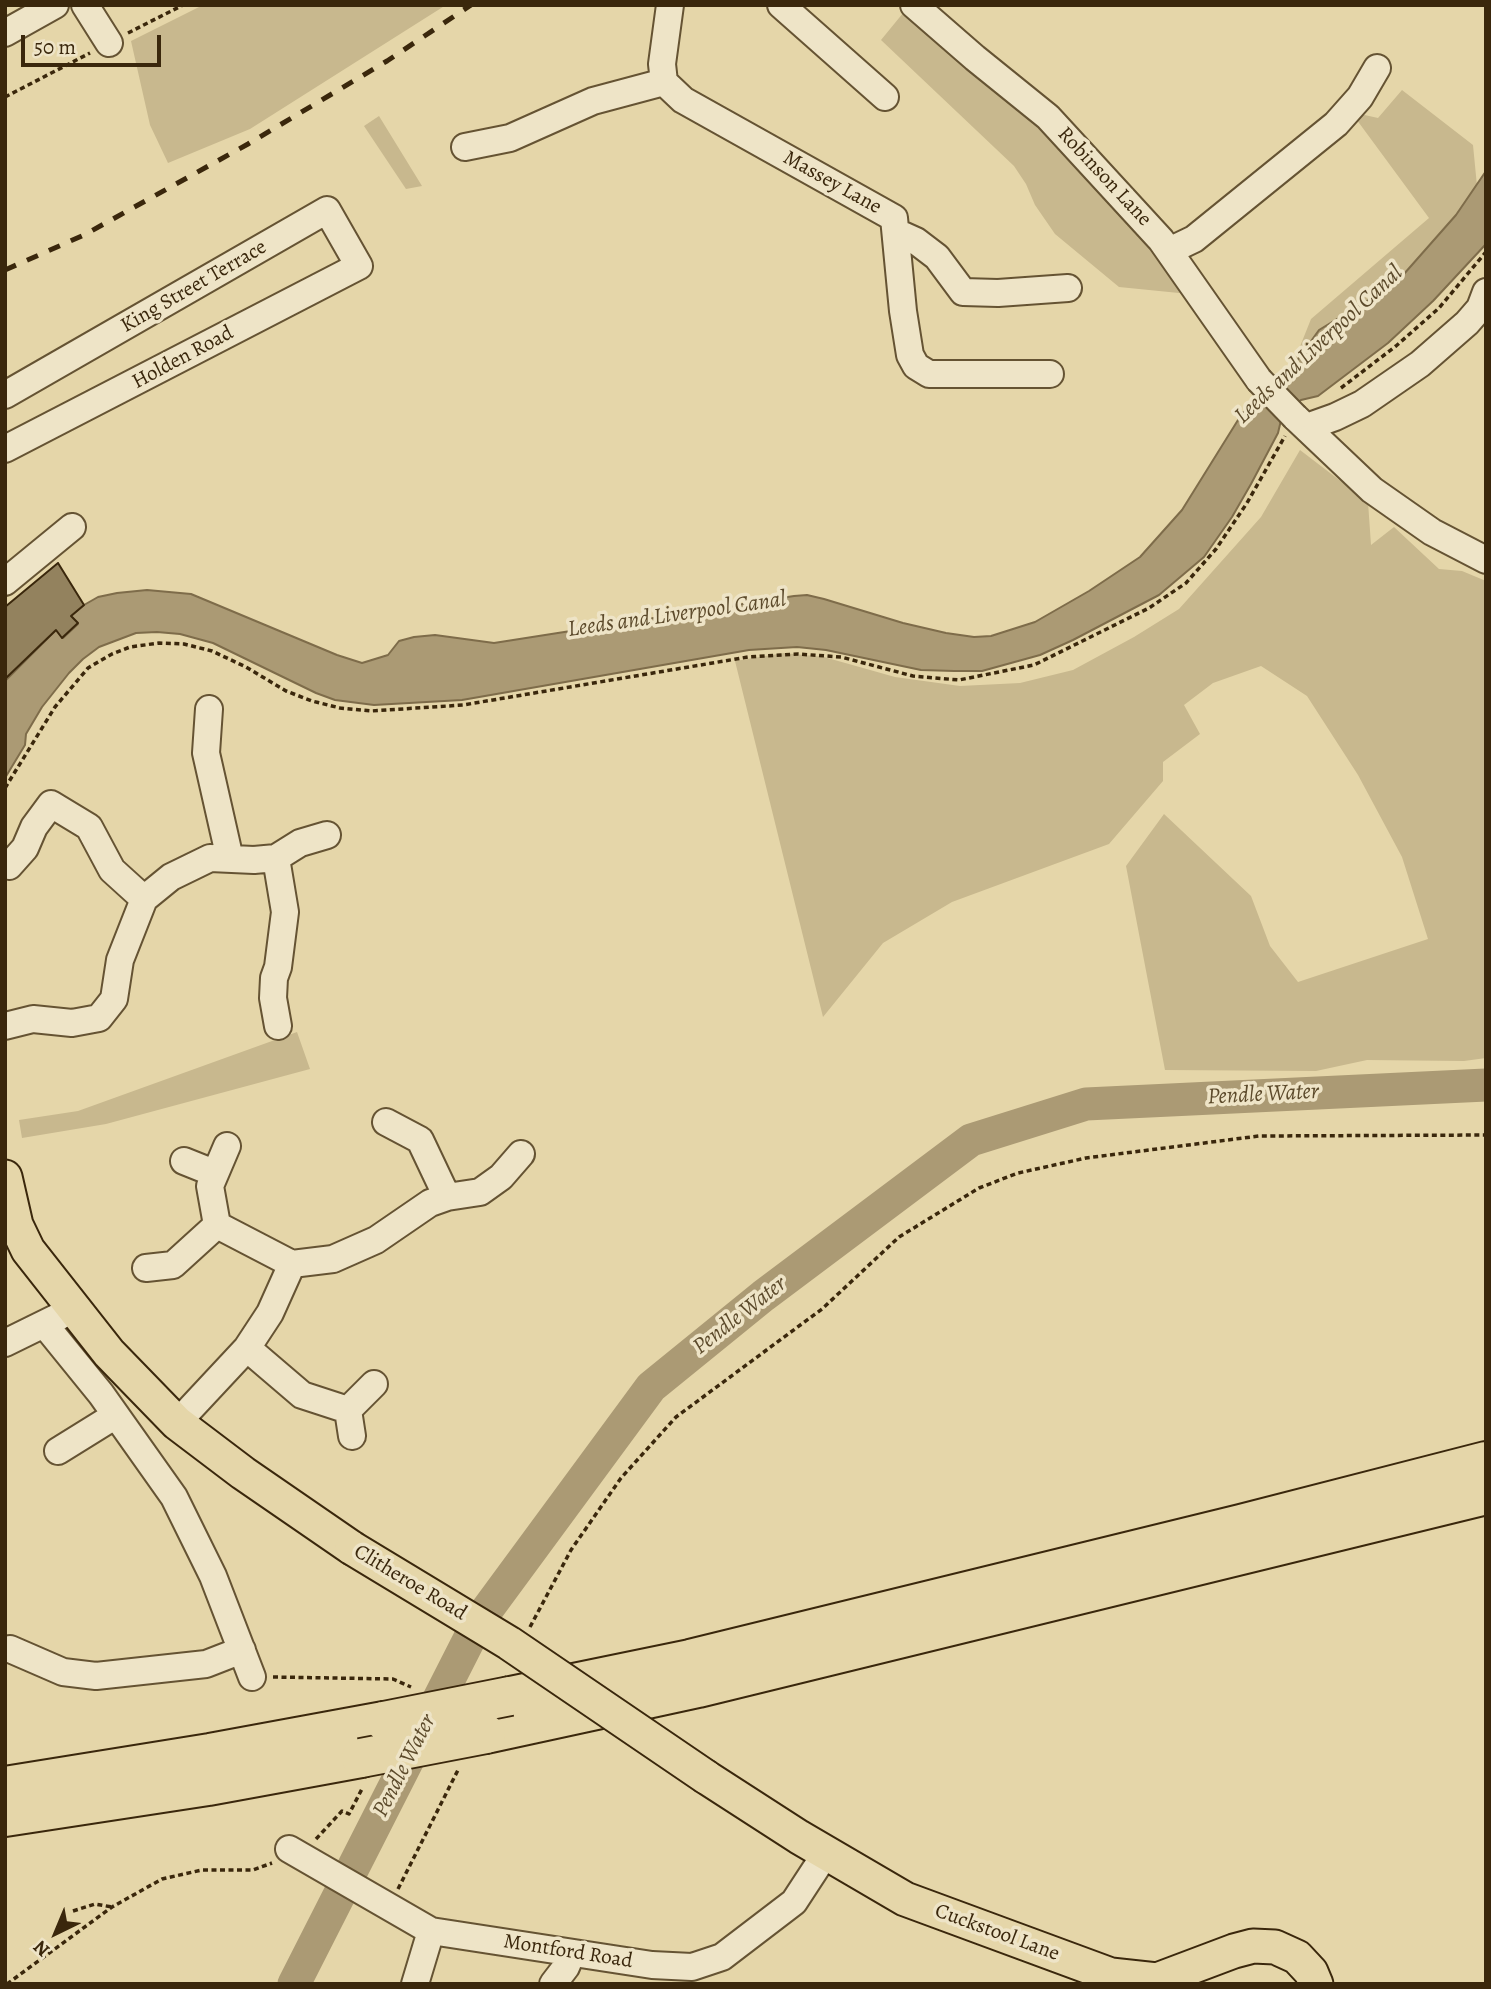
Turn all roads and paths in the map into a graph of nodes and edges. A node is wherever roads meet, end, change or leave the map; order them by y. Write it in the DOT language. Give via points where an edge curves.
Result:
graph roads {
  1 [pos="55,5"];
  2 [pos="85,5"];
  3 [pos="670,5"];
  4 [pos="781,5"];
  5 [pos="914,5"];
  6 [pos="5,33"];
  7 [pos="109,43"];
  8 [pos="1377,68"];
  9 [pos="664,82"];
  10 [pos="885,97"];
  11 [pos="465,147"];
  12 [pos="896,232"];
  13 [pos="1169,250"];
  14 [pos="1486,252"];
  15 [pos="359,266"];
  16 [pos="1068,288"];
  17 [pos="1486,292"];
  18 [pos="1049,374"];
  19 [pos="1337,390"];
  20 [pos="5,395"];
  21 [pos="1296,426"];
  22 [pos="6,447"];
  23 [pos="72,527"];
  24 [pos="1486,560"];
  25 [pos="5,582"];
  26 [pos="209,709"];
  27 [pos="5,789"];
  28 [pos="327,835"];
  29 [pos="276,858"];
  30 [pos="230,859"];
  31 [pos="9,866"];
  32 [pos="144,899"];
  33 [pos="5,1026"];
  34 [pos="278,1026"];
  35 [pos="386,1122"];
  36 [pos="1486,1135"];
  37 [pos="227,1146"];
  38 [pos="521,1154"];
  39 [pos="184,1161"];
  40 [pos="214,1173"];
  41 [pos="5,1177"];
  42 [pos="447,1197"];
  43 [pos="217,1225"];
  44 [pos="11,1227"];
  45 [pos="292,1264"];
  46 [pos="146,1268"];
  47 [pos="74,1309"];
  48 [pos="45,1325"];
  49 [pos="5,1343"];
  50 [pos="247,1348"];
  51 [pos="374,1384"];
  52 [pos="116,1415"];
  53 [pos="177,1423"];
  54 [pos="58,1451"];
  55 [pos="1486,1461"];
  56 [pos="1486,1495"];
  57 [pos="528,1631"];
  58 [pos="10,1648"];
  59 [pos="242,1650"];
  60 [pos="252,1677"];
  61 [pos="5,1786"];
  62 [pos="5,1816"];
  63 [pos="826,1853"];
  64 [pos="298,1855"];
  65 [pos="905,1899"];
  66 [pos="112,1907"];
  67 [pos="74,1911"];
  68 [pos="431,1931"];
  69 [pos="572,1953"];
  70 [pos="7,1984"];
  71 [pos="415,1984"];
  72 [pos="553,1984"];
  73 [pos="1316,1984"];
  1 -- 6 [label="street"];
  2 -- 7 [label="street"];
  3 -- 9 [label="street"];
  4 -- 10 [label="street"];
  5 -- 13 [label="street, Robinson Lane" via="1048,117"];
  8 -- 13 [label="street" via="1336,124 1194,239"];
  9 -- 11 [label="street" via="593,101 510,138"];
  9 -- 12 [label="street, Massey Lane" via="683,100 894,218"];
  12 -- 16 [label="street" via="937,257 963,292"];
  12 -- 18 [label="street, Massey Lane" via="905,322 916,366 929,374"];
  13 -- 21 [label="street, Robinson Lane, bridge"];
  14 -- 19 [label="path" via="1439,308"];
  15 -- 20 [label="street, King Street Terrace" via="327,210"];
  15 -- 22 [label="street, Holden Road"];
  17 -- 21 [label="street" via="1468,323 1420,364 1362,404"];
  21 -- 24 [label="street" via="1372,490 1432,532"];
  21 -- 27 [label="path" via="1216,549 1186,583 1149,608 1034,665 959,680 913,676 841,657 747,657 463,705 372,711 312,701 246,667 184,644 131,646 88,668 55,707"];
  23 -- 25 [label="street"];
  26 -- 30 [label="street" via="206,753"];
  28 -- 29 [label="street" via="300,843"];
  29 -- 30 [label="street"];
  29 -- 34 [label="street" via="285,912 274,978"];
  30 -- 32 [label="street" via="210,858 171,877"];
  31 -- 32 [label="street" via="25,849 51,804 89,827 112,870"];
  32 -- 33 [label="street" via="120,960 114,999 99,1018 72,1023 33,1019"];
  35 -- 42 [label="street" via="420,1140"];
  36 -- 57 [label="path" via="1259,1136 1086,1158 1018,1173 979,1188 899,1237 822,1309 676,1417 621,1478 571,1550"];
  37 -- 40 [label="street"];
  38 -- 42 [label="street" via="480,1192"];
  39 -- 40 [label="street"];
  40 -- 43 [label="street" via="210,1186"];
  41 -- 44 [label="main road, Clitheroe Road"];
  42 -- 45 [label="street" via="355,1250 333,1259"];
  43 -- 45 [label="street"];
  43 -- 46 [label="street" via="173,1265"];
  44 -- 47 [label="main road, Clitheroe Road"];
  45 -- 50 [label="street" via="270,1313"];
  47 -- 48 [label="street"];
  47 -- 53 [label="main road, Clitheroe Road" via="109,1353"];
  48 -- 49 [label="street"];
  48 -- 52 [label="street"];
  50 -- 51 [label="street" via="302,1395 350,1423"];
  50 -- 53 [label="street"];
  52 -- 54 [label="street"];
  52 -- 59 [label="street" via="174,1497 213,1576"];
  53 -- 63 [label="main road, Clitheroe Road, bridge" via="352,1548 509,1643"];
  55 -- 61 [label="highway, bridge" via="717,1652 210,1754"];
  56 -- 62 [label="highway, bridge" via="698,1688 486,1734 208,1786"];
  58 -- 59 [label="street" via="63,1672 96,1676 206,1664"];
  59 -- 60 [label="street"];
  63 -- 65 [label="main road, Clitheroe Road"];
  63 -- 69 [label="street, Montford Road" via="794,1902 722,1956 692,1967"];
  64 -- 66 [label="path" via="253,1870 202,1870 162,1879"];
  64 -- 68 [label="street, Montford Road"];
  65 -- 73 [label="main road, Cuckstool Lane" via="1111,1975 1157,1980 1252,1946 1275,1947 1297,1957"];
  66 -- 67 [label="path" via="95,1904"];
  66 -- 70 [label="path"];
  68 -- 69 [label="street, Montford Road"];
  68 -- 71 [label="street"];
  69 -- 72 [label="street"];
}
